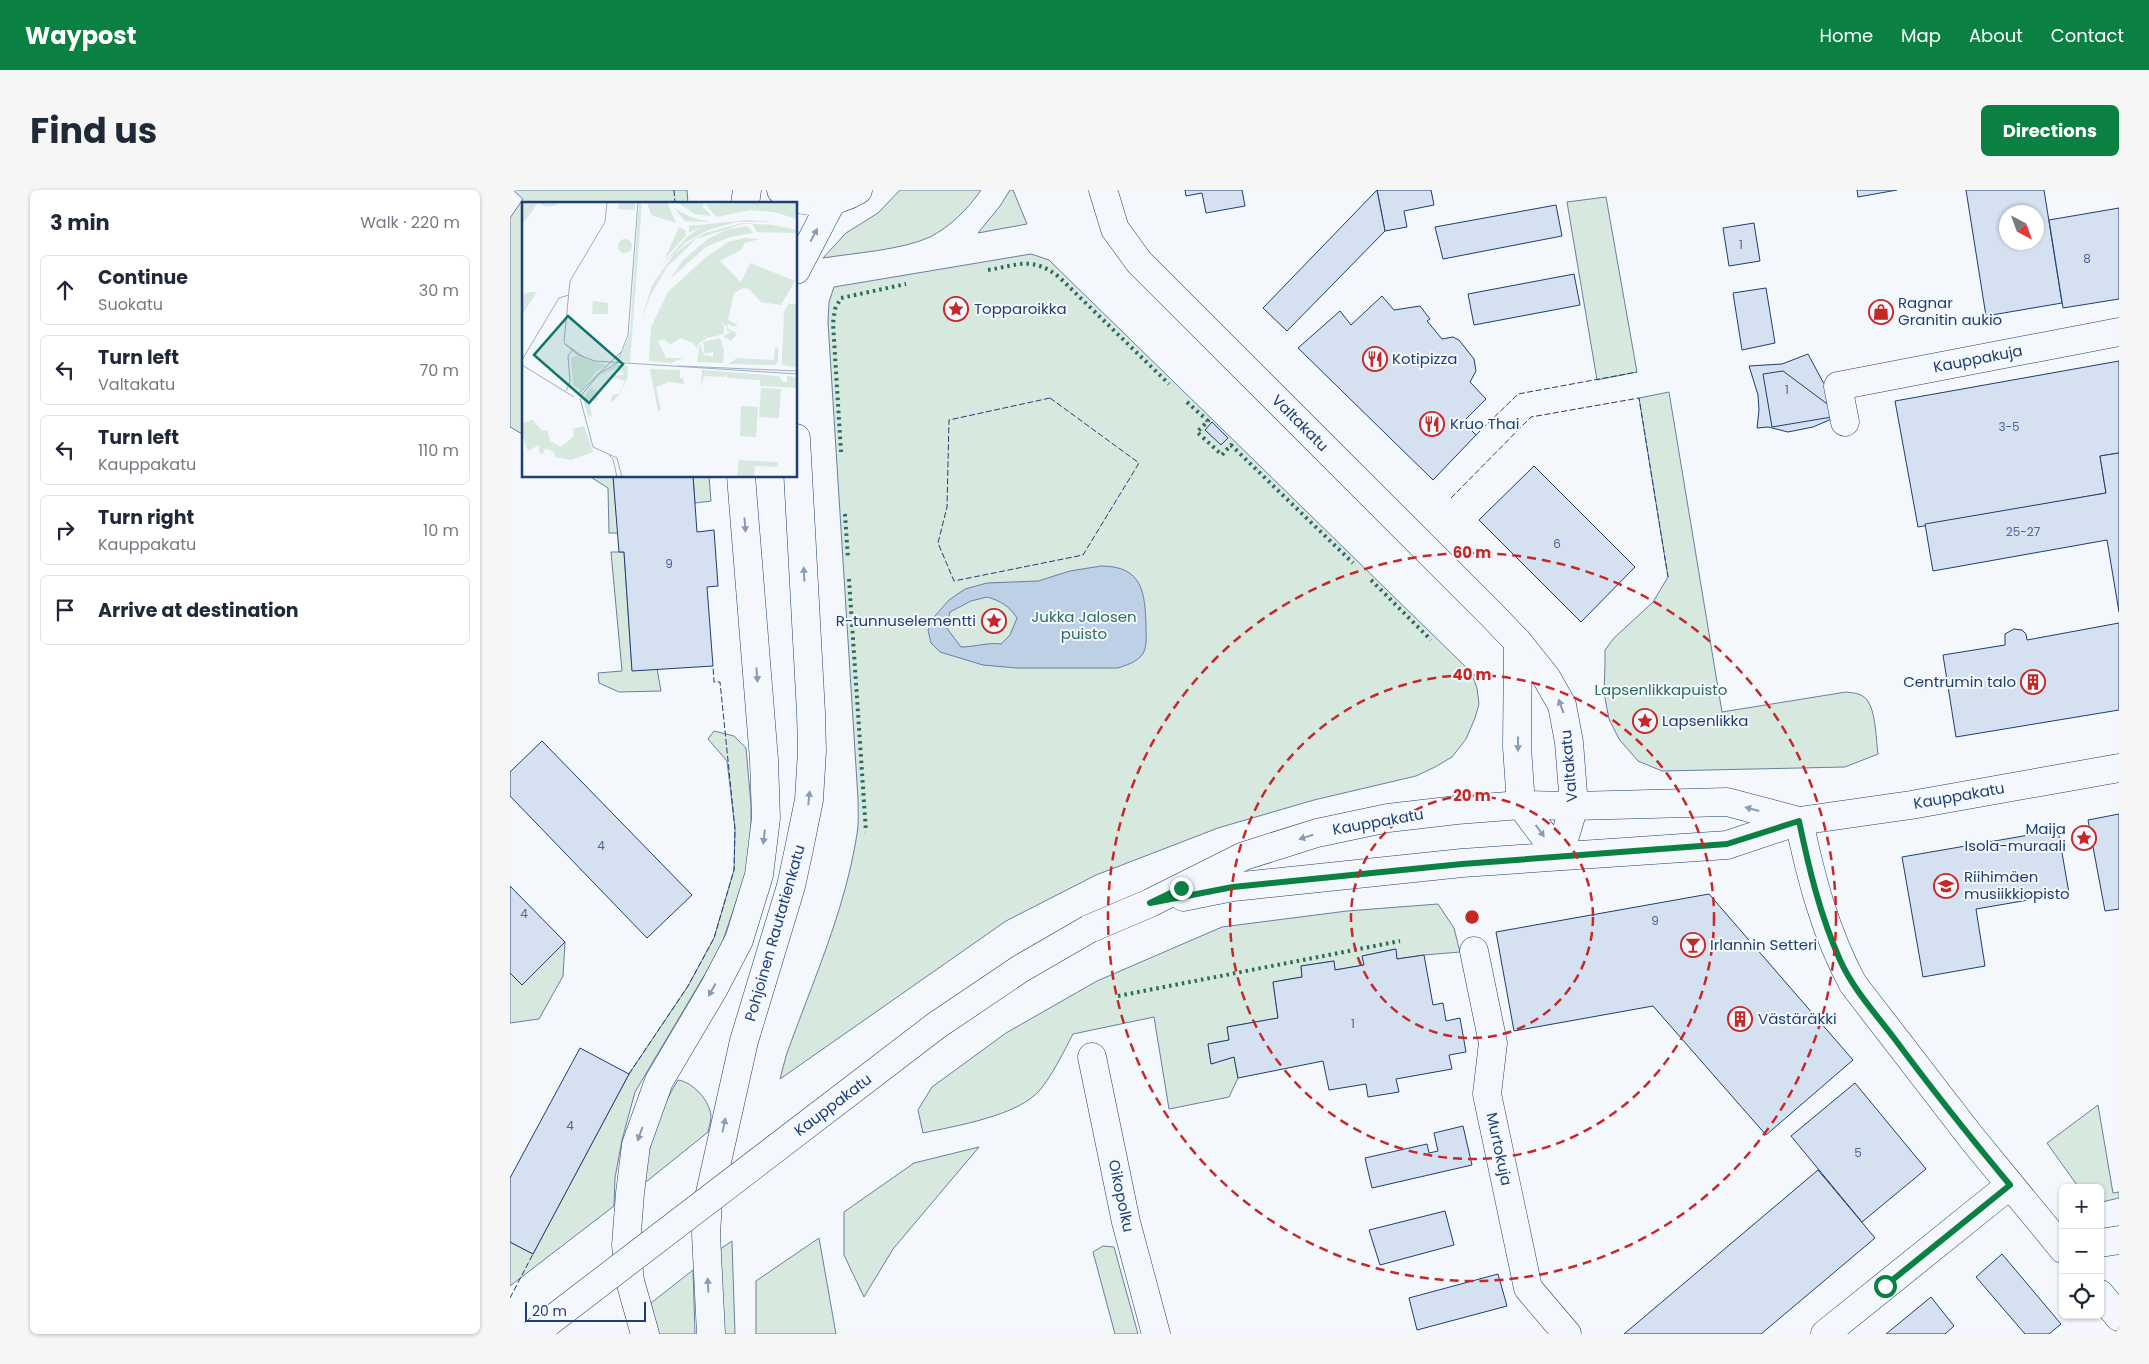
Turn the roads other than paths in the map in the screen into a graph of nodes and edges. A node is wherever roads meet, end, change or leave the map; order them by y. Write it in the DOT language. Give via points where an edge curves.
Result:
graph roads {
  1 [pos="781,190"];
  2 [pos="858,190"];
  3 [pos="1102,190"];
  4 [pos="832,201"];
  5 [pos="798,266"];
  6 [pos="2119,332"];
  7 [pos="1845,422"];
  8 [pos="798,475"];
  9 [pos="741,478"];
  10 [pos="1518,642"];
  11 [pos="2119,768"];
  12 [pos="1521,805"];
  13 [pos="1574,806"];
  14 [pos="1799,821"];
  15 [pos="1558,856"];
  16 [pos="1150,903"];
  17 [pos="1474,951"];
  18 [pos="1092,1057"];
  19 [pos="2010,1185"];
  20 [pos="2119,1240"];
  21 [pos="2104,1242"];
  22 [pos="2059,1244"];
  23 [pos="2104,1299"];
  24 [pos="2119,1317"];
  25 [pos="533,1334"];
  26 [pos="644,1334"];
  27 [pos="711,1334"];
  28 [pos="1156,1334"];
  29 [pos="1567,1334"];
  30 [pos="1825,1334"];
  1 -- 4 [label="street" via="808,201"];
  2 -- 4 [label="street"];
  3 -- 10 [label="street, Valtakatu" via="1115,228 1139,262"];
  5 -- 4 [label="street, one-way"];
  6 -- 7 [label="street, Kauppakuja" via="1838,386"];
  27 -- 8 [label="street, Pohjoinen Rautatienkatu, one-way" via="706,1234 708,1202 744,1040 791,886 809,800 811,713"];
  9 -- 26 [label="street, one-way" via="766,818 759,875 739,940 659,1081 636,1145 626,1245 630,1281"];
  10 -- 12 [label="street, one-way"];
  13 -- 10 [label="street, Valtakatu, one-way" via="1569,742 1562,705 1546,677"];
  11 -- 14 [label="street, Kauppakatu" via="1911,805"];
  12 -- 13 [label="street, Kauppakatu"];
  12 -- 15 [label="street, one-way"];
  12 -- 16 [label="street, Kauppakatu, one-way" via="1388,818 1317,833 1244,856"];
  14 -- 13 [label="street, Kauppakatu, one-way" via="1727,802"];
  13 -- 15 [label="street, Valtakatu"];
  14 -- 15 [label="street, Kauppakatu" via="1727,844"];
  14 -- 19 [label="street" via="1825,922 1853,984"];
  15 -- 16 [label="street, Kauppakatu" via="1233,887"];
  16 -- 25 [label="street, Kauppakatu, bridge" via="1089,929 1020,969 937,1025"];
  17 -- 29 [label="street, Murtokuja" via="1493,1043 1487,1094 1528,1288"];
  18 -- 28 [label="street, Oikopolku" via="1126,1222"];
  19 -- 22 [label="street"];
  19 -- 30 [label="street"];
  20 -- 21 [label="street"];
  23 -- 24 [label="street"];
}
